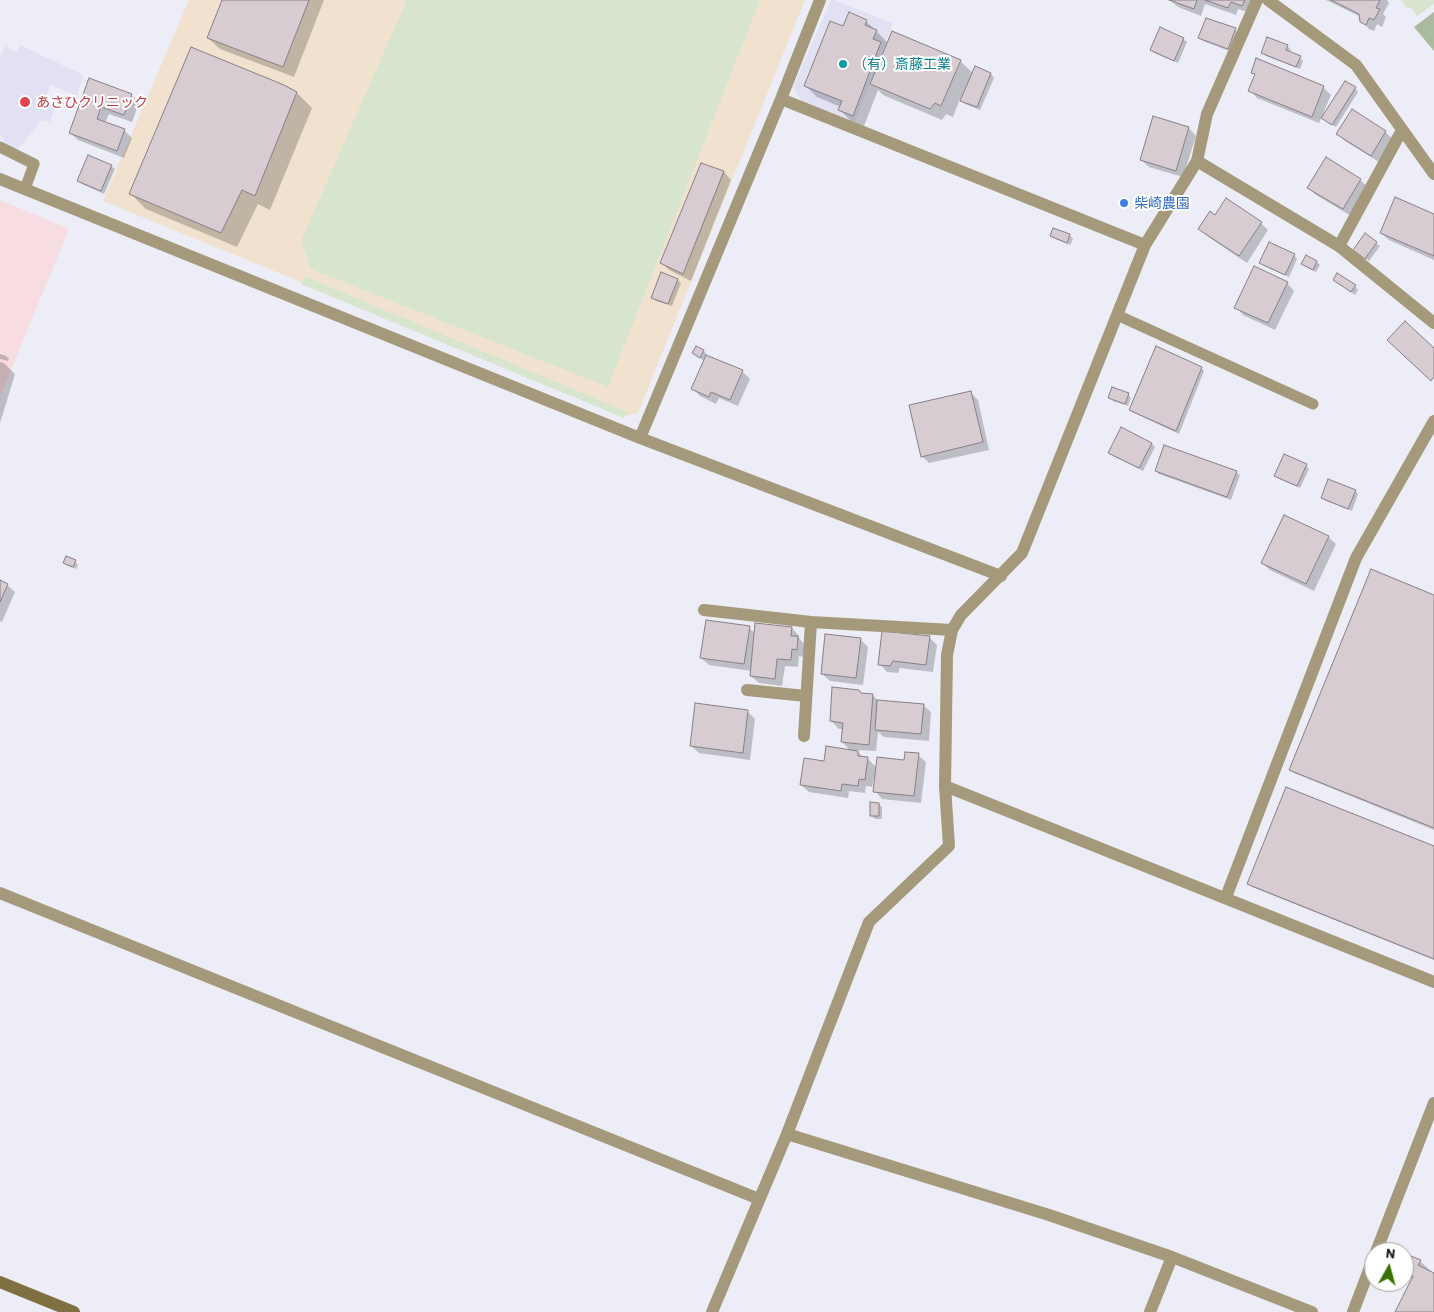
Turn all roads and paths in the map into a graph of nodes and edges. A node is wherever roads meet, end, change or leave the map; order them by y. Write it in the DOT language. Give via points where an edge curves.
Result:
graph roads {
  1 [pos="820,0"];
  2 [pos="1257,0"];
  3 [pos="1268,0"];
  4 [pos="780,99"];
  5 [pos="1402,130"];
  6 [pos="0,147"];
  7 [pos="1197,161"];
  8 [pos="1434,174"];
  9 [pos="0,179"];
  10 [pos="25,189"];
  11 [pos="1145,245"];
  12 [pos="1339,246"];
  13 [pos="1117,315"];
  14 [pos="1434,323"];
  15 [pos="1313,404"];
  16 [pos="1434,421"];
  17 [pos="640,438"];
  18 [pos="1001,576"];
  19 [pos="704,610"];
  20 [pos="811,622"];
  21 [pos="952,630"];
  22 [pos="747,690"];
  23 [pos="806,696"];
  24 [pos="804,736"];
  25 [pos="945,786"];
  26 [pos="0,892"];
  27 [pos="1226,897"];
  28 [pos="1434,982"];
  29 [pos="1434,1103"];
  30 [pos="788,1134"];
  31 [pos="760,1199"];
  32 [pos="1380,1242"];
  33 [pos="1172,1257"];
  34 [pos="0,1282"];
  35 [pos="1364,1282"];
  36 [pos="74,1312"];
  37 [pos="712,1312"];
  38 [pos="1150,1312"];
  39 [pos="1312,1312"];
  40 [pos="1352,1312"];
  1 -- 4 [label="street"];
  2 -- 7 [label="street" via="1207,114"];
  3 -- 5 [label="street" via="1356,65"];
  4 -- 11 [label="street"];
  4 -- 17 [label="street"];
  5 -- 8 [label="street"];
  5 -- 12 [label="street"];
  6 -- 10 [label="lane" via="34,164"];
  7 -- 11 [label="street"];
  7 -- 12 [label="street"];
  9 -- 10 [label="street"];
  10 -- 17 [label="street"];
  11 -- 13 [label="street"];
  12 -- 14 [label="street"];
  13 -- 15 [label="lane"];
  13 -- 18 [label="street" via="1022,554"];
  16 -- 27 [label="street" via="1356,558"];
  17 -- 18 [label="street"];
  18 -- 21 [label="street" via="961,615"];
  19 -- 20 [label="street"];
  20 -- 21 [label="street"];
  20 -- 23 [label="street"];
  21 -- 25 [label="street" via="947,655"];
  22 -- 23 [label="street"];
  23 -- 24 [label="street"];
  25 -- 27 [label="street"];
  25 -- 30 [label="street" via="949,846 868,922"];
  26 -- 31 [label="street"];
  27 -- 28 [label="street"];
  29 -- 32 [label="street"];
  30 -- 31 [label="street"];
  30 -- 33 [label="street"];
  31 -- 37 [label="street"];
  33 -- 38 [label="street"];
  33 -- 39 [label="street"];
  34 -- 36 [label="street"];
  35 -- 40 [label="street"];
}
